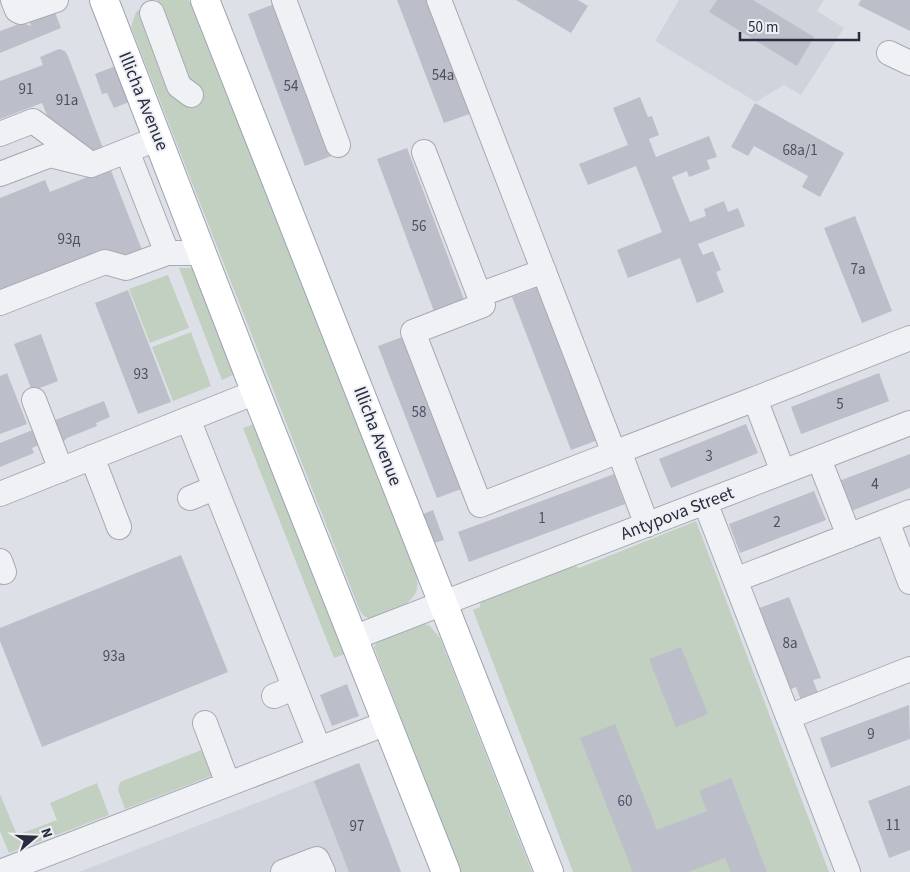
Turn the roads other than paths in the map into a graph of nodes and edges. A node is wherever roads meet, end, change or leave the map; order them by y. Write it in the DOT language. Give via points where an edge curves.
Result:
graph roads {
  1 [pos="13,0"];
  2 [pos="56,0"];
  3 [pos="104,0"];
  4 [pos="205,0"];
  5 [pos="209,0"];
  6 [pos="225,0"];
  7 [pos="284,0"];
  8 [pos="439,0"];
  9 [pos="0,134"];
  10 [pos="159,138"];
  11 [pos="338,145"];
  12 [pos="127,151"];
  13 [pos="424,152"];
  14 [pos="91,165"];
  15 [pos="0,174"];
  16 [pos="167,253"];
  17 [pos="203,253"];
  18 [pos="544,270"];
  19 [pos="479,295"];
  20 [pos="0,303"];
  21 [pos="910,338"];
  22 [pos="256,392"];
  23 [pos="755,399"];
  24 [pos="34,400"];
  25 [pos="188,419"];
  26 [pos="910,423"];
  27 [pos="616,452"];
  28 [pos="92,458"];
  29 [pos="818,458"];
  30 [pos="61,470"];
  31 [pos="783,472"];
  32 [pos="214,488"];
  33 [pos="0,494"];
  34 [pos="190,498"];
  35 [pos="700,504"];
  36 [pos="910,512"];
  37 [pos="887,521"];
  38 [pos="647,524"];
  39 [pos="119,527"];
  40 [pos="849,536"];
  41 [pos="735,580"];
  42 [pos="910,582"];
  43 [pos="444,602"];
  44 [pos="353,638"];
  45 [pos="910,669"];
  46 [pos="788,717"];
  47 [pos="205,723"];
  48 [pos="387,723"];
  49 [pos="319,749"];
  50 [pos="228,784"];
  51 [pos="0,872"];
  52 [pos="284,872"];
  53 [pos="322,872"];
  54 [pos="446,872"];
  55 [pos="549,872"];
  56 [pos="835,872"];
  57 [pos="848,872"];
  1 -- 2 [label="street" via="21,12"];
  3 -- 10 [label="main road, Illicha Avenue"];
  4 -- 43 [label="main road, Illicha Avenue"];
  5 -- 6 [label="street"];
  7 -- 11 [label="street"];
  8 -- 18 [label="street"];
  9 -- 14 [label="street" via="33,121"];
  10 -- 12 [label="street"];
  10 -- 17 [label="main road, Illicha Avenue"];
  12 -- 14 [label="street"];
  12 -- 16 [label="street"];
  13 -- 19 [label="street"];
  14 -- 15 [label="street" via="50,155"];
  16 -- 17 [label="street"];
  16 -- 20 [label="street" via="126,268 105,262"];
  17 -- 22 [label="main road, Illicha Avenue"];
  18 -- 19 [label="street"];
  18 -- 27 [label="street"];
  19 -- 27 [label="street" via="483,305 413,332 480,505"];
  21 -- 23 [label="street"];
  22 -- 25 [label="street"];
  22 -- 44 [label="main road, Illicha Avenue"];
  23 -- 27 [label="street"];
  23 -- 31 [label="street"];
  24 -- 30 [label="street"];
  25 -- 28 [label="street"];
  25 -- 32 [label="street"];
  26 -- 29 [label="street, Antypova Street"];
  27 -- 38 [label="street"];
  28 -- 30 [label="street"];
  28 -- 39 [label="street"];
  29 -- 31 [label="street, Antypova Street"];
  29 -- 40 [label="street"];
  30 -- 33 [label="street"];
  31 -- 35 [label="street, Antypova Street"];
  32 -- 34 [label="street"];
  32 -- 49 [label="street" via="284,692"];
  35 -- 38 [label="street, Antypova Street"];
  35 -- 41 [label="street"];
  35 -- 56 [label="street"];
  36 -- 37 [label="street"];
  37 -- 40 [label="street"];
  37 -- 42 [label="street"];
  38 -- 43 [label="street, Antypova Street"];
  40 -- 41 [label="street"];
  41 -- 46 [label="street"];
  43 -- 44 [label="street, Antypova Street"];
  43 -- 55 [label="main road, Illicha Avenue"];
  44 -- 48 [label="main road, Illicha Avenue"];
  45 -- 46 [label="street"];
  46 -- 57 [label="street"];
  47 -- 50 [label="street"];
  48 -- 49 [label="street"];
  48 -- 54 [label="main road, Illicha Avenue"];
  49 -- 50 [label="street"];
  50 -- 51 [label="street"];
  52 -- 53 [label="street" via="317,859"];
}
